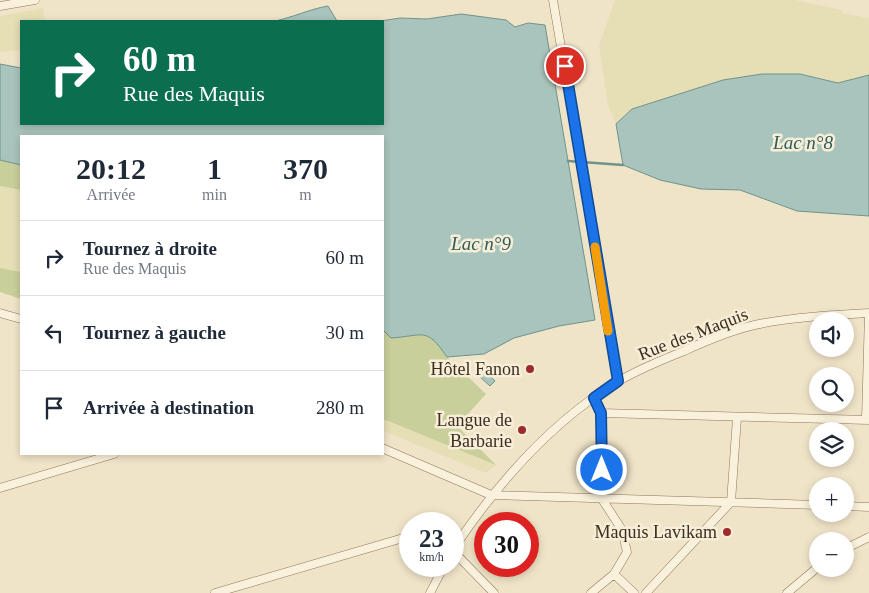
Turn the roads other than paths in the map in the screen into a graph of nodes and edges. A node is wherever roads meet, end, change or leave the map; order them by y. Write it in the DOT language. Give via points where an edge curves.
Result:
graph roads {
  1 [pos="35,0"];
  2 [pos="553,0"];
  3 [pos="23,1"];
  4 [pos="0,6"];
  5 [pos="0,313"];
  6 [pos="869,313"];
  7 [pos="20,319"];
  8 [pos="618,381"];
  9 [pos="868,386"];
  10 [pos="594,398"];
  11 [pos="601,413"];
  12 [pos="737,418"];
  13 [pos="868,420"];
  14 [pos="384,449"];
  15 [pos="111,455"];
  16 [pos="0,488"];
  17 [pos="492,495"];
  18 [pos="602,499"];
  19 [pos="731,502"];
  20 [pos="809,505"];
  21 [pos="854,506"];
  22 [pos="869,507"];
  23 [pos="464,534"];
  24 [pos="869,537"];
  25 [pos="399,539"];
  26 [pos="854,544"];
  27 [pos="464,562"];
  28 [pos="614,574"];
  29 [pos="809,575"];
  30 [pos="438,577"];
  31 [pos="215,593"];
  32 [pos="430,593"];
  33 [pos="494,593"];
  34 [pos="592,593"];
  35 [pos="634,593"];
  36 [pos="646,593"];
  37 [pos="787,593"];
  1 -- 3 [label="street"];
  2 -- 8 [label="street"];
  3 -- 4 [label="street"];
  5 -- 7 [label="street"];
  6 -- 8 [label="street, Rue des Maquis" via="757,324 700,344"];
  6 -- 9 [label="street"];
  8 -- 10 [label="street, Rue des Maquis"];
  9 -- 13 [label="street"];
  10 -- 11 [label="street"];
  10 -- 17 [label="street, Rue des Maquis" via="530,453"];
  11 -- 12 [label="street"];
  11 -- 18 [label="street"];
  12 -- 13 [label="street"];
  12 -- 19 [label="street"];
  14 -- 17 [label="street"];
  15 -- 16 [label="street"];
  17 -- 18 [label="street"];
  17 -- 23 [label="street, Rue des Maquis"];
  18 -- 19 [label="street"];
  18 -- 28 [label="street" via="626,541 627,552"];
  19 -- 20 [label="street"];
  19 -- 36 [label="street"];
  21 -- 22 [label="street"];
  24 -- 26 [label="street"];
  25 -- 31 [label="street"];
  27 -- 33 [label="street"];
  28 -- 34 [label="street"];
  28 -- 35 [label="street"];
  29 -- 37 [label="street"];
  30 -- 32 [label="street"];
}
